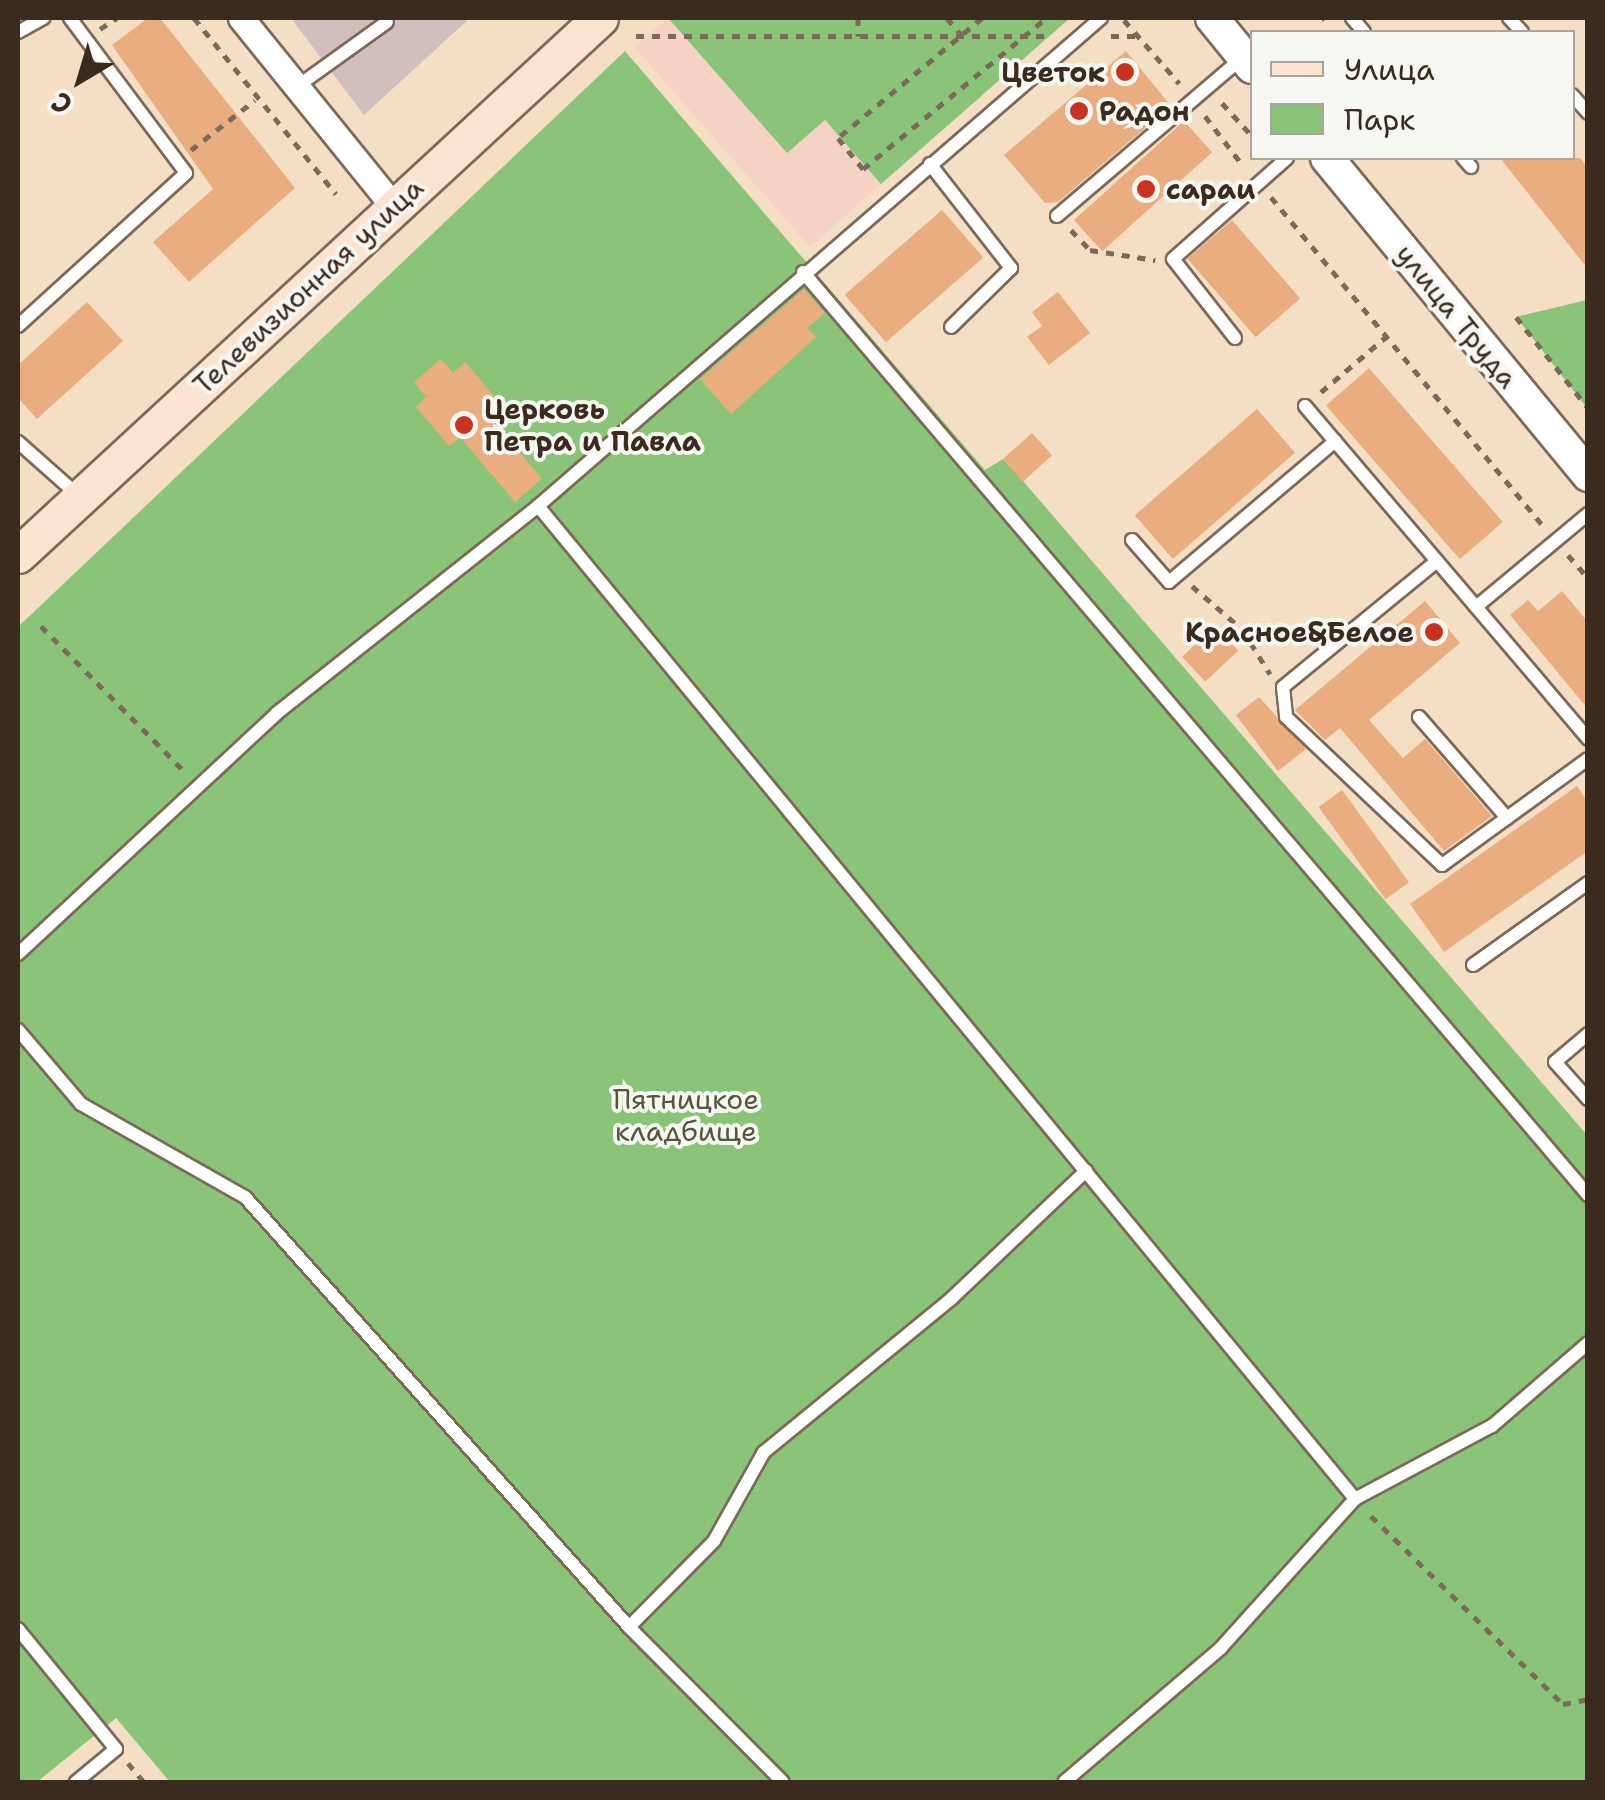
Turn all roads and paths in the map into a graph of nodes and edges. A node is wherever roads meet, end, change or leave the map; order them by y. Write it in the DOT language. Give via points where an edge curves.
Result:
graph roads {
  1 [pos="43,18"];
  2 [pos="70,18"];
  3 [pos="194,18"];
  4 [pos="241,18"];
  5 [pos="600,18"];
  6 [pos="858,18"];
  7 [pos="947,18"];
  8 [pos="982,18"];
  9 [pos="1046,18"];
  10 [pos="1101,18"];
  11 [pos="387,22"];
  12 [pos="18,32"];
  13 [pos="636,36"];
  14 [pos="858,36"];
  15 [pos="962,36"];
  16 [pos="1026,36"];
  17 [pos="1082,36"];
  18 [pos="1138,36"];
  19 [pos="1234,38"];
  20 [pos="292,89"];
  21 [pos="255,100"];
  22 [pos="1199,109"];
  23 [pos="1254,160"];
  24 [pos="1284,160"];
  25 [pos="1329,160"];
  26 [pos="176,161"];
  27 [pos="930,164"];
  28 [pos="1246,169"];
  29 [pos="1257,180"];
  30 [pos="336,194"];
  31 [pos="393,206"];
  32 [pos="1057,216"];
  33 [pos="1173,258"];
  34 [pos="803,272"];
  35 [pos="1516,317"];
  36 [pos="18,326"];
  37 [pos="951,327"];
  38 [pos="1387,336"];
  39 [pos="1235,338"];
  40 [pos="1305,406"];
  41 [pos="1588,408"];
  42 [pos="18,442"];
  43 [pos="1335,442"];
  44 [pos="1588,476"];
  45 [pos="81,498"];
  46 [pos="538,506"];
  47 [pos="1588,514"];
  48 [pos="1553,538"];
  49 [pos="1132,540"];
  50 [pos="18,556"];
  51 [pos="1437,561"];
  52 [pos="1179,573"];
  53 [pos="1587,577"];
  54 [pos="1476,607"];
  55 [pos="41,626"];
  56 [pos="1283,687"];
  57 [pos="1419,717"];
  58 [pos="1588,740"];
  59 [pos="1588,759"];
  60 [pos="199,786"];
  61 [pos="1506,818"];
  62 [pos="1588,883"];
  63 [pos="18,954"];
  64 [pos="1474,966"];
  65 [pos="18,1030"];
  66 [pos="1588,1034"];
  67 [pos="1588,1099"];
  68 [pos="1086,1170"];
  69 [pos="1588,1195"];
  70 [pos="1588,1343"];
  71 [pos="1355,1499"];
  72 [pos="629,1627"];
  73 [pos="18,1629"];
  74 [pos="1588,1699"];
  75 [pos="76,1782"];
  76 [pos="784,1782"];
  77 [pos="1064,1782"];
  1 -- 12 [label="lane"];
  2 -- 26 [label="lane"];
  3 -- 21 [label="path"];
  4 -- 20 [label="street"];
  5 -- 31 [label="main road, Телевизионная улица"];
  6 -- 14 [label="path"];
  7 -- 15 [label="path"];
  8 -- 15 [label="path"];
  9 -- 16 [label="path"];
  10 -- 17 [label="lane"];
  11 -- 20 [label="lane"];
  13 -- 14 [label="path"];
  14 -- 15 [label="path"];
  15 -- 16 [label="path"];
  15 -- 16 [label="path" via="838,138 863,169"];
  16 -- 17 [label="path"];
  17 -- 18 [label="path"];
  17 -- 27 [label="lane"];
  19 -- 32 [label="lane"];
  20 -- 31 [label="street"];
  21 -- 26 [label="path"];
  21 -- 30 [label="path"];
  22 -- 28 [label="path"];
  23 -- 28 [label="path"];
  24 -- 29 [label="lane"];
  25 -- 44 [label="street, улица Труда"];
  26 -- 36 [label="lane" via="186,174"];
  27 -- 34 [label="lane"];
  27 -- 37 [label="lane" via="1011,268"];
  28 -- 29 [label="path"];
  29 -- 33 [label="lane"];
  29 -- 38 [label="path"];
  31 -- 45 [label="main road, Телевизионная улица"];
  32 -- 33 [label="path" via="1090,250 1129,262"];
  33 -- 39 [label="lane"];
  34 -- 46 [label="lane"];
  34 -- 69 [label="lane"];
  35 -- 41 [label="path"];
  38 -- 40 [label="path"];
  38 -- 48 [label="path"];
  40 -- 43 [label="lane"];
  42 -- 45 [label="lane"];
  43 -- 51 [label="lane"];
  43 -- 52 [label="lane"];
  45 -- 50 [label="main road, Телевизионная улица"];
  46 -- 60 [label="lane"];
  46 -- 68 [label="lane"];
  47 -- 48 [label="lane"];
  48 -- 53 [label="path"];
  48 -- 54 [label="lane"];
  49 -- 52 [label="lane" via="1170,582"];
  51 -- 54 [label="lane"];
  51 -- 56 [label="lane"];
  52 -- 56 [label="path" via="1242,629"];
  54 -- 58 [label="lane"];
  55 -- 60 [label="path"];
  56 -- 61 [label="lane" via="1286,717 1326,764 1442,865"];
  57 -- 61 [label="lane"];
  59 -- 61 [label="lane"];
  60 -- 63 [label="lane"];
  62 -- 64 [label="lane"];
  65 -- 72 [label="lane" via="81,1104 244,1198"];
  66 -- 67 [label="lane" via="1555,1062"];
  68 -- 71 [label="lane"];
  68 -- 72 [label="lane" via="952,1298 764,1452 714,1541"];
  70 -- 71 [label="lane" via="1492,1426"];
  71 -- 74 [label="path" via="1562,1704"];
  71 -- 77 [label="lane" via="1220,1648"];
  72 -- 76 [label="lane"];
  73 -- 75 [label="lane" via="116,1749"];
}
